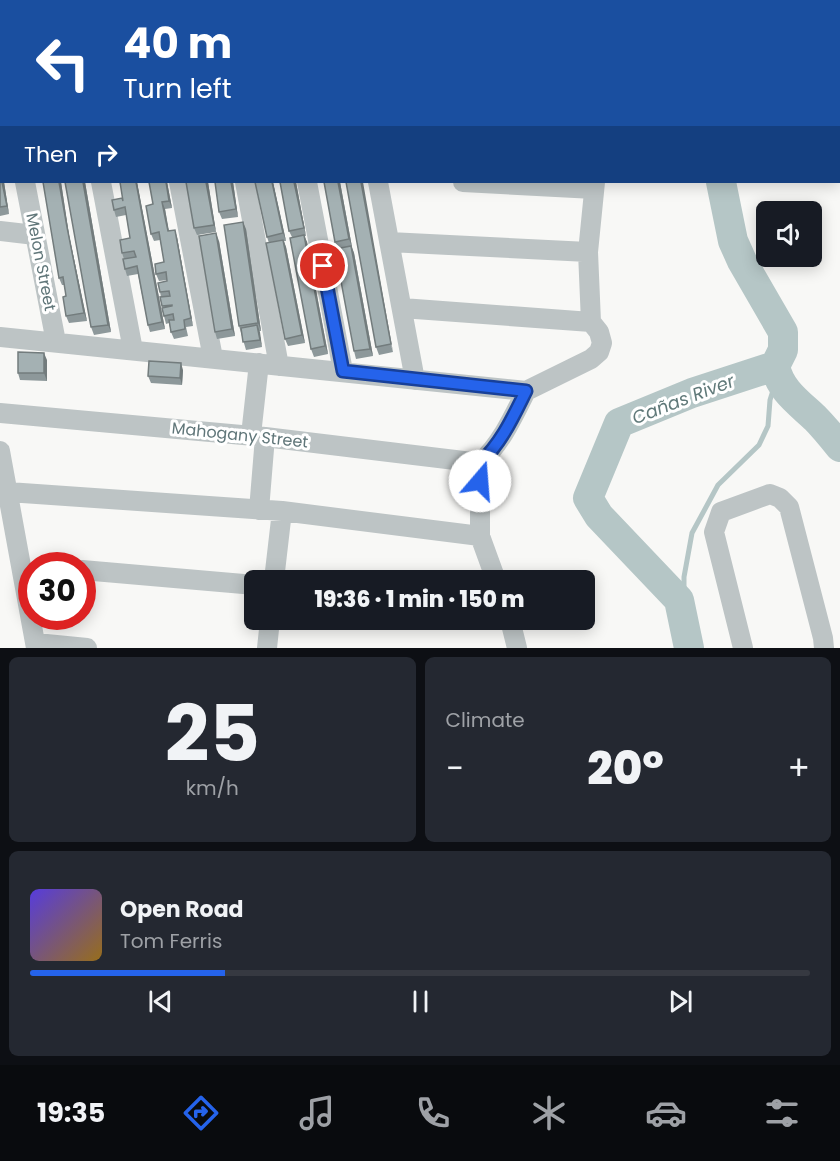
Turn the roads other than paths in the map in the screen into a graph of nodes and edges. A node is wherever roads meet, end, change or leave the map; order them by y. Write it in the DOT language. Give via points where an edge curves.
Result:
graph roads {
  1 [pos="25,183"];
  2 [pos="101,183"];
  3 [pos="179,183"];
  4 [pos="245,183"];
  5 [pos="307,183"];
  6 [pos="378,183"];
  7 [pos="507,183"];
  8 [pos="594,185"];
  9 [pos="0,231"];
  10 [pos="35,235"];
  11 [pos="389,242"];
  12 [pos="588,252"];
  13 [pos="402,309"];
  14 [pos="591,322"];
  15 [pos="0,338"];
  16 [pos="56,342"];
  17 [pos="134,350"];
  18 [pos="213,358"];
  19 [pos="259,363"];
  20 [pos="279,366"];
  21 [pos="343,371"];
  22 [pos="415,380"];
  23 [pos="526,391"];
  24 [pos="0,413"];
  25 [pos="258,436"];
  26 [pos="0,451"];
  27 [pos="480,463"];
  28 [pos="8,492"];
  29 [pos="259,510"];
  30 [pos="282,512"];
  31 [pos="480,536"];
  32 [pos="24,552"];
  33 [pos="275,570"];
  34 [pos="492,570"];
  35 [pos="96,571"];
  36 [pos="244,584"];
  37 [pos="34,630"];
  38 [pos="269,630"];
  39 [pos="512,630"];
  40 [pos="36,646"];
  41 [pos="87,648"];
  42 [pos="267,648"];
  43 [pos="517,648"];
  44 [pos="743,648"];
  45 [pos="824,648"];
  1 -- 10 [label="street, Melon Street"];
  2 -- 17 [label="street"];
  3 -- 18 [label="street"];
  4 -- 20 [label="street"];
  5 -- 21 [label="street"];
  6 -- 11 [label="street"];
  7 -- 8 [label="street"];
  8 -- 12 [label="street"];
  9 -- 10 [label="street"];
  10 -- 16 [label="street, Melon Street"];
  11 -- 12 [label="street"];
  11 -- 13 [label="street"];
  12 -- 14 [label="street"];
  13 -- 14 [label="street"];
  13 -- 22 [label="street"];
  14 -- 23 [label="street" via="602,343 599,352"];
  15 -- 16 [label="street"];
  16 -- 17 [label="street"];
  17 -- 18 [label="street"];
  18 -- 19 [label="street"];
  19 -- 20 [label="street"];
  19 -- 25 [label="street"];
  20 -- 21 [label="street"];
  21 -- 22 [label="street"];
  22 -- 23 [label="street"];
  23 -- 27 [label="street" via="504,435"];
  24 -- 25 [label="street, Mahogany Street"];
  25 -- 27 [label="street, Mahogany Street"];
  25 -- 29 [label="street"];
  26 -- 28 [label="street"];
  27 -- 31 [label="street"];
  28 -- 29 [label="street"];
  28 -- 32 [label="street"];
  29 -- 30 [label="street"];
  30 -- 31 [label="street"];
  30 -- 33 [label="street"];
  31 -- 34 [label="street"];
  35 -- 36 [label="street"];
  37 -- 40 [label="street"];
  38 -- 42 [label="street"];
  39 -- 43 [label="street"];
  40 -- 41 [label="street"];
  44 -- 45 [label="street" via="714,532 721,512 770,494 789,507"];
}
